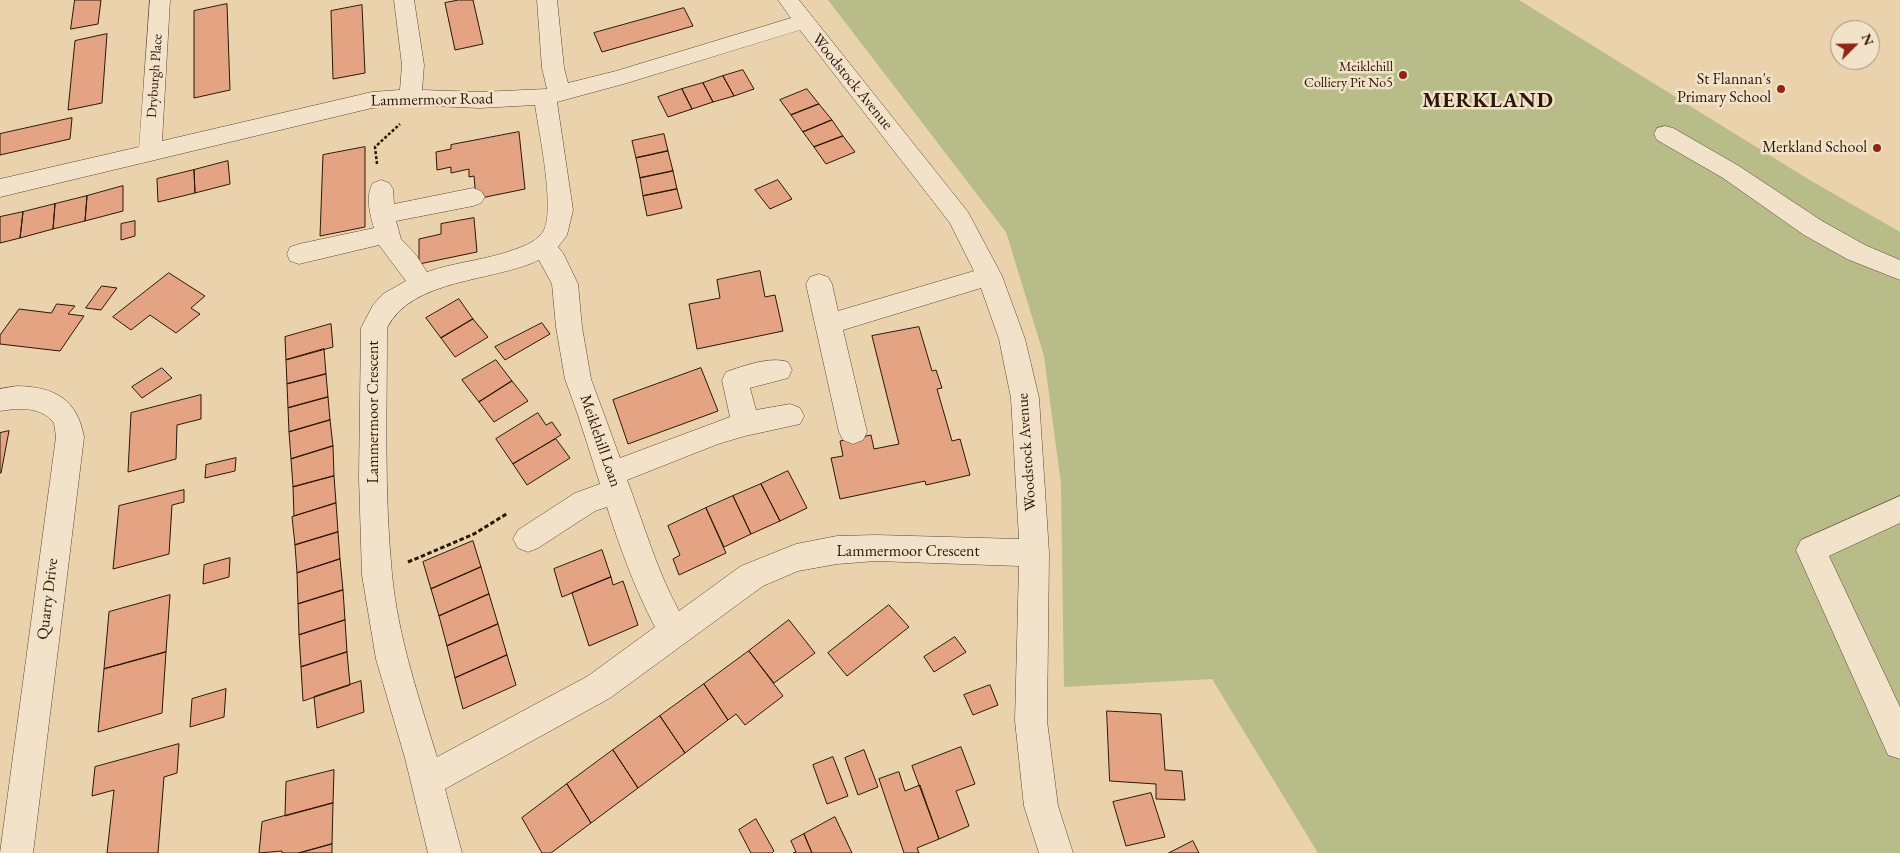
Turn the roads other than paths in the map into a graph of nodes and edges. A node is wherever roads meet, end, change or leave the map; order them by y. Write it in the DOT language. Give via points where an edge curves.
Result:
graph roads {
  1 [pos="160,0"];
  2 [pos="404,0"];
  3 [pos="547,0"];
  4 [pos="788,0"];
  5 [pos="804,21"];
  6 [pos="552,95"];
  7 [pos="410,98"];
  8 [pos="1665,134"];
  9 [pos="150,151"];
  10 [pos="0,188"];
  11 [pos="381,189"];
  12 [pos="473,197"];
  13 [pos="385,225"];
  14 [pos="543,247"];
  15 [pos="299,254"];
  16 [pos="1900,270"];
  17 [pos="989,276"];
  18 [pos="819,284"];
  19 [pos="422,285"];
  20 [pos="828,324"];
  21 [pos="779,370"];
  22 [pos="0,400"];
  23 [pos="790,416"];
  24 [pos="745,424"];
  25 [pos="853,432"];
  26 [pos="614,482"];
  27 [pos="1900,509"];
  28 [pos="528,539"];
  29 [pos="1034,553"];
  30 [pos="674,632"];
  31 [pos="1900,743"];
  32 [pos="427,781"];
  33 [pos="16,853"];
  34 [pos="445,853"];
  35 [pos="1056,853"];
  1 -- 9 [label="street, Dryburgh Place"];
  2 -- 7 [label="street" via="413,65"];
  3 -- 6 [label="street, Lammermoor Crescent"];
  4 -- 5 [label="street, Woodstock Avenue"];
  5 -- 6 [label="street, Lammermoor Road" via="619,78"];
  5 -- 17 [label="street, Woodstock Avenue" via="959,218"];
  6 -- 7 [label="street, Lammermoor Road" via="480,100"];
  6 -- 14 [label="street, Lammermoor Crescent" via="561,210 555,235"];
  7 -- 9 [label="street, Lammermoor Road" via="372,100"];
  8 -- 16 [label="street" via="1731,172 1813,228 1856,252"];
  9 -- 10 [label="street, Lammermoor Road"];
  11 -- 13 [label="street"];
  12 -- 13 [label="street"];
  13 -- 15 [label="street"];
  13 -- 19 [label="street" via="390,243"];
  14 -- 19 [label="street, Lammermoor Crescent" via="520,258"];
  14 -- 26 [label="street, Meiklehill Loan" via="554,260 565,284 578,379"];
  17 -- 20 [label="street"];
  17 -- 29 [label="street, Woodstock Avenue" via="1012,339 1025,398"];
  18 -- 20 [label="street"];
  19 -- 32 [label="street, Lammermoor Crescent" via="392,301 374,328 373,478 377,575 392,659"];
  20 -- 25 [label="street"];
  21 -- 24 [label="street" via="735,380"];
  22 -- 33 [label="street, Quarry Drive" via="34,399 52,404 65,417 70,437"];
  23 -- 24 [label="street"];
  24 -- 26 [label="street" via="713,434"];
  26 -- 28 [label="street"];
  26 -- 30 [label="street, Meiklehill Loan" via="635,546"];
  27 -- 31 [label="street" via="1811,550"];
  29 -- 30 [label="street, Lammermoor Crescent" via="876,548 837,550 796,558 752,576"];
  29 -- 35 [label="street, Woodstock Avenue" via="1030,721 1041,806"];
  30 -- 32 [label="street, Lammermoor Crescent" via="599,688"];
  32 -- 34 [label="street, Lammermoor Crescent"];
}
